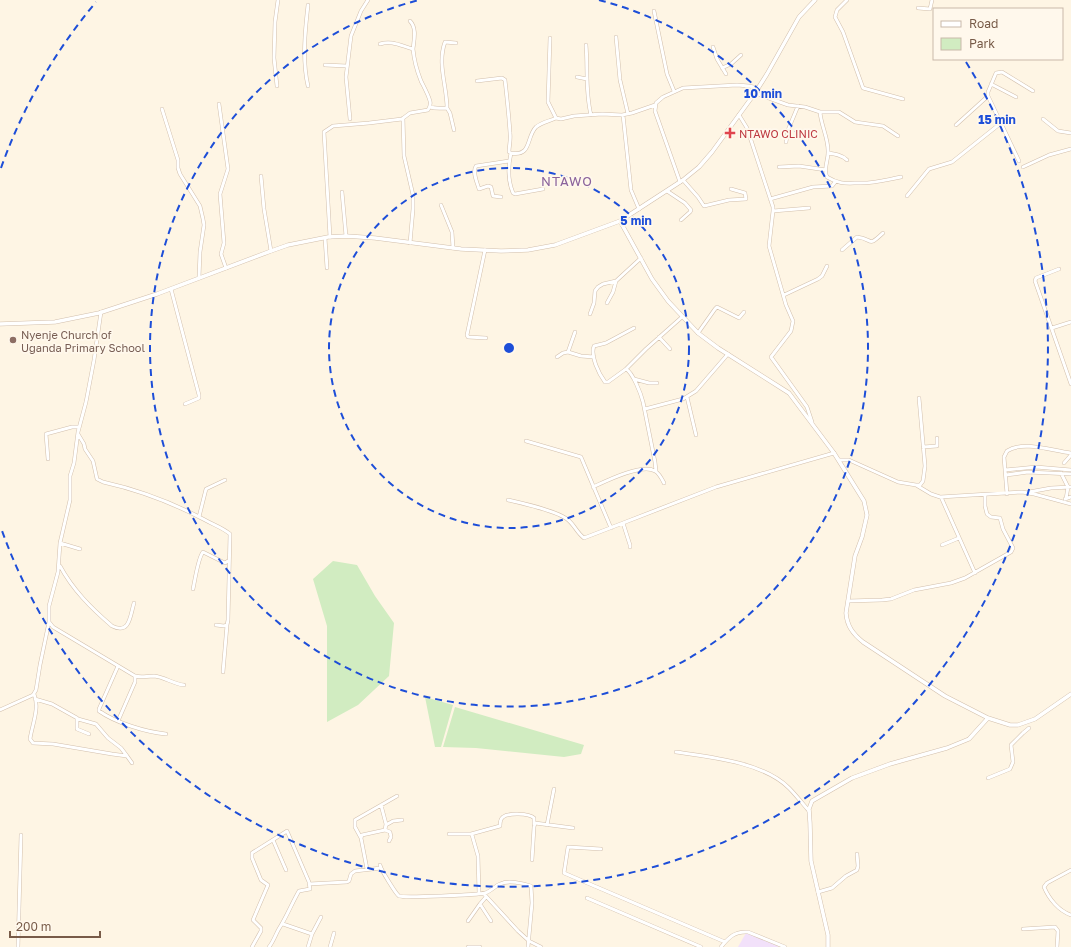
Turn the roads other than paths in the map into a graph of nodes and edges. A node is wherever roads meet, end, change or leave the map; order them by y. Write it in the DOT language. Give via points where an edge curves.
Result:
graph roads {
  1 [pos="278,0"];
  2 [pos="368,0"];
  3 [pos="815,0"];
  4 [pos="847,0"];
  5 [pos="932,0"];
  6 [pos="308,5"];
  7 [pos="918,8"];
  8 [pos="654,11"];
  9 [pos="410,21"];
  10 [pos="616,37"];
  11 [pos="550,38"];
  12 [pos="456,43"];
  13 [pos="380,44"];
  14 [pos="586,45"];
  15 [pos="713,47"];
  16 [pos="413,49"];
  17 [pos="741,55"];
  18 [pos="325,65"];
  19 [pos="347,66"];
  20 [pos="722,68"];
  21 [pos="726,74"];
  22 [pos="576,77"];
  23 [pos="587,79"];
  24 [pos="478,81"];
  25 [pos="991,84"];
  26 [pos="276,86"];
  27 [pos="308,86"];
  28 [pos="758,88"];
  29 [pos="674,91"];
  30 [pos="1033,91"];
  31 [pos="755,93"];
  32 [pos="988,96"];
  33 [pos="1016,97"];
  34 [pos="903,98"];
  35 [pos="219,104"];
  36 [pos="655,105"];
  37 [pos="798,106"];
  38 [pos="430,107"];
  39 [pos="447,108"];
  40 [pos="162,109"];
  41 [pos="820,112"];
  42 [pos="591,114"];
  43 [pos="628,114"];
  44 [pos="623,115"];
  45 [pos="739,115"];
  46 [pos="403,118"];
  47 [pos="556,118"];
  48 [pos="350,119"];
  49 [pos="1043,119"];
  50 [pos="1001,123"];
  51 [pos="956,125"];
  52 [pos="454,130"];
  53 [pos="1071,133"];
  54 [pos="898,136"];
  55 [pos="786,142"];
  56 [pos="1071,149"];
  57 [pos="511,153"];
  58 [pos="828,153"];
  59 [pos="848,160"];
  60 [pos="509,161"];
  61 [pos="1019,161"];
  62 [pos="779,167"];
  63 [pos="1023,167"];
  64 [pos="826,170"];
  65 [pos="261,176"];
  66 [pos="901,177"];
  67 [pos="681,181"];
  68 [pos="836,181"];
  69 [pos="543,189"];
  70 [pos="731,189"];
  71 [pos="667,191"];
  72 [pos="342,192"];
  73 [pos="907,196"];
  74 [pos="501,197"];
  75 [pos="770,199"];
  76 [pos="441,205"];
  77 [pos="809,208"];
  78 [pos="639,209"];
  79 [pos="773,211"];
  80 [pos="681,220"];
  81 [pos="620,221"];
  82 [pos="883,234"];
  83 [pos="346,236"];
  84 [pos="330,237"];
  85 [pos="325,238"];
  86 [pos="410,243"];
  87 [pos="453,248"];
  88 [pos="485,250"];
  89 [pos="842,250"];
  90 [pos="271,251"];
  91 [pos="640,258"];
  92 [pos="827,266"];
  93 [pos="226,268"];
  94 [pos="327,268"];
  95 [pos="1059,269"];
  96 [pos="199,278"];
  97 [pos="616,281"];
  98 [pos="170,289"];
  99 [pos="784,295"];
  100 [pos="607,303"];
  101 [pos="101,312"];
  102 [pos="744,312"];
  103 [pos="590,314"];
  104 [pos="682,317"];
  105 [pos="1071,322"];
  106 [pos="0,324"];
  107 [pos="634,328"];
  108 [pos="1052,328"];
  109 [pos="575,332"];
  110 [pos="698,333"];
  111 [pos="659,337"];
  112 [pos="486,338"];
  113 [pos="670,349"];
  114 [pos="568,352"];
  115 [pos="728,354"];
  116 [pos="557,357"];
  117 [pos="594,357"];
  118 [pos="626,369"];
  119 [pos="634,379"];
  120 [pos="657,383"];
  121 [pos="1071,384"];
  122 [pos="687,397"];
  123 [pos="919,398"];
  124 [pos="185,404"];
  125 [pos="645,410"];
  126 [pos="812,422"];
  127 [pos="79,427"];
  128 [pos="78,434"];
  129 [pos="696,435"];
  130 [pos="937,438"];
  131 [pos="526,441"];
  132 [pos="923,447"];
  133 [pos="834,452"];
  134 [pos="1071,454"];
  135 [pos="48,459"];
  136 [pos="839,460"];
  137 [pos="1064,463"];
  138 [pos="1005,470"];
  139 [pos="1071,470"];
  140 [pos="656,471"];
  141 [pos="1061,473"];
  142 [pos="1071,474"];
  143 [pos="1006,475"];
  144 [pos="225,480"];
  145 [pos="664,483"];
  146 [pos="916,485"];
  147 [pos="593,487"];
  148 [pos="1070,487"];
  149 [pos="1027,493"];
  150 [pos="1007,494"];
  151 [pos="985,495"];
  152 [pos="941,497"];
  153 [pos="1071,497"];
  154 [pos="1066,499"];
  155 [pos="508,500"];
  156 [pos="1062,502"];
  157 [pos="1071,504"];
  158 [pos="199,517"];
  159 [pos="623,523"];
  160 [pos="611,528"];
  161 [pos="959,538"];
  162 [pos="60,543"];
  163 [pos="942,545"];
  164 [pos="630,547"];
  165 [pos="80,549"];
  166 [pos="228,561"];
  167 [pos="59,565"];
  168 [pos="975,573"];
  169 [pos="193,589"];
  170 [pos="848,601"];
  171 [pos="134,603"];
  172 [pos="49,622"];
  173 [pos="216,625"];
  174 [pos="227,625"];
  175 [pos="118,666"];
  176 [pos="223,672"];
  177 [pos="135,676"];
  178 [pos="184,684"];
  179 [pos="34,694"];
  180 [pos="1071,694"];
  181 [pos="35,699"];
  182 [pos="0,710"];
  183 [pos="988,718"];
  184 [pos="78,719"];
  185 [pos="118,720"];
  186 [pos="1029,728"];
  187 [pos="89,734"];
  188 [pos="166,734"];
  189 [pos="676,752"];
  190 [pos="127,756"];
  191 [pos="132,763"];
  192 [pos="988,778"];
  193 [pos="554,789"];
  194 [pos="397,796"];
  195 [pos="381,805"];
  196 [pos="809,811"];
  197 [pos="402,820"];
  198 [pos="534,824"];
  199 [pos="386,825"];
  200 [pos="547,825"];
  201 [pos="573,828"];
  202 [pos="385,830"];
  203 [pos="449,834"];
  204 [pos="471,834"];
  205 [pos="21,835"];
  206 [pos="360,838"];
  207 [pos="273,840"];
  208 [pos="389,841"];
  209 [pos="601,850"];
  210 [pos="857,854"];
  211 [pos="532,860"];
  212 [pos="367,869"];
  213 [pos="286,870"];
  214 [pos="1071,870"];
  215 [pos="309,884"];
  216 [pos="818,892"];
  217 [pos="479,894"];
  218 [pos="485,895"];
  219 [pos="587,898"];
  220 [pos="480,904"];
  221 [pos="1071,915"];
  222 [pos="321,918"];
  223 [pos="468,921"];
  224 [pos="491,922"];
  225 [pos="283,924"];
  226 [pos="1023,929"];
  227 [pos="334,933"];
  228 [pos="312,934"];
  229 [pos="528,941"];
  230 [pos="725,942"];
  231 [pos="18,947"];
  232 [pos="252,947"];
  233 [pos="269,947"];
  234 [pos="308,947"];
  235 [pos="330,947"];
  236 [pos="468,947"];
  237 [pos="480,947"];
  238 [pos="528,947"];
  239 [pos="541,947"];
  240 [pos="701,947"];
  241 [pos="721,947"];
  242 [pos="785,947"];
  243 [pos="828,947"];
  244 [pos="1057,947"];
  1 -- 26 [label="street" via="274,58"];
  2 -- 19 [label="street" via="351,36"];
  3 -- 28 [label="street" via="799,17"];
  4 -- 34 [label="street" via="835,16 862,87"];
  5 -- 7 [label="street" via="930,10"];
  6 -- 27 [label="street" via="304,69"];
  8 -- 29 [label="street"];
  9 -- 16 [label="street" via="414,31"];
  10 -- 43 [label="street" via="620,80"];
  11 -- 47 [label="street" via="548,102"];
  12 -- 39 [label="street" via="445,42 443,46 442,66"];
  13 -- 16 [label="street" via="398,44"];
  14 -- 23 [label="street"];
  15 -- 20 [label="street"];
  16 -- 38 [label="street"];
  17 -- 20 [label="street"];
  18 -- 19 [label="street"];
  19 -- 48 [label="street"];
  20 -- 21 [label="street"];
  22 -- 23 [label="street"];
  23 -- 42 [label="street"];
  24 -- 57 [label="street" via="502,78 505,80"];
  25 -- 30 [label="street" via="996,74 1002,72"];
  25 -- 32 [label="street"];
  25 -- 33 [label="street"];
  28 -- 29 [label="street" via="737,85 700,86"];
  28 -- 31 [label="street"];
  29 -- 36 [label="street"];
  31 -- 37 [label="street"];
  31 -- 45 [label="street"];
  32 -- 50 [label="street"];
  32 -- 51 [label="street"];
  35 -- 93 [label="street" via="228,169 220,194 224,243 221,254"];
  36 -- 43 [label="street"];
  36 -- 67 [label="street"];
  37 -- 41 [label="street"];
  37 -- 55 [label="street"];
  38 -- 39 [label="street"];
  38 -- 46 [label="street" via="428,110 410,113"];
  39 -- 52 [label="street"];
  40 -- 96 [label="street" via="180,174 202,213 204,224"];
  41 -- 54 [label="street" via="839,112 855,122 883,126"];
  41 -- 58 [label="street"];
  42 -- 44 [label="street"];
  42 -- 47 [label="street"];
  43 -- 44 [label="street"];
  44 -- 78 [label="street" via="630,185"];
  45 -- 67 [label="street" via="698,167"];
  45 -- 75 [label="street" via="747,128"];
  46 -- 84 [label="street" via="369,124 339,125 324,132"];
  46 -- 86 [label="street" via="404,156 413,195"];
  47 -- 57 [label="street" via="541,123 534,129 525,150 521,153"];
  49 -- 53 [label="street" via="1058,131"];
  50 -- 61 [label="street"];
  50 -- 73 [label="street" via="952,162 929,169"];
  56 -- 63 [label="street" via="1049,155"];
  57 -- 60 [label="street"];
  58 -- 59 [label="street"];
  58 -- 64 [label="street"];
  60 -- 69 [label="street" via="513,194"];
  60 -- 74 [label="street" via="474,168 479,189 488,186 491,188 492,196"];
  62 -- 64 [label="street" via="799,166"];
  64 -- 68 [label="street" via="827,177"];
  65 -- 90 [label="street"];
  66 -- 68 [label="street" via="869,183 850,184"];
  67 -- 70 [label="street" via="704,206 746,199 745,193"];
  67 -- 71 [label="street"];
  68 -- 75 [label="street" via="832,186 813,187"];
  71 -- 78 [label="street"];
  71 -- 80 [label="street" via="685,203 690,210"];
  72 -- 83 [label="street"];
  75 -- 79 [label="street"];
  76 -- 87 [label="street" via="452,232"];
  77 -- 79 [label="street"];
  78 -- 81 [label="street"];
  79 -- 99 [label="street" via="769,246"];
  81 -- 88 [label="street" via="543,248"];
  81 -- 91 [label="street"];
  82 -- 89 [label="street" via="871,243 857,237"];
  83 -- 84 [label="street"];
  83 -- 86 [label="street"];
  84 -- 85 [label="street"];
  85 -- 90 [label="street"];
  85 -- 94 [label="street"];
  86 -- 87 [label="street"];
  87 -- 88 [label="street"];
  88 -- 112 [label="street" via="467,335"];
  90 -- 93 [label="street"];
  91 -- 97 [label="street"];
  91 -- 104 [label="street" via="668,301"];
  92 -- 99 [label="street" via="818,279"];
  93 -- 96 [label="street"];
  95 -- 108 [label="street" via="1036,278 1035,281"];
  96 -- 98 [label="street"];
  97 -- 100 [label="street"];
  97 -- 103 [label="street" via="603,284 595,291"];
  98 -- 101 [label="street"];
  98 -- 124 [label="street" via="199,395"];
  99 -- 126 [label="street" via="793,327 771,357 807,408"];
  101 -- 106 [label="street" via="55,322"];
  101 -- 127 [label="street" via="90,381"];
  102 -- 110 [label="street" via="740,318 717,307"];
  104 -- 110 [label="street"];
  104 -- 111 [label="street"];
  105 -- 108 [label="street"];
  107 -- 117 [label="street" via="606,343 594,346"];
  108 -- 121 [label="street"];
  109 -- 114 [label="street"];
  110 -- 115 [label="street"];
  111 -- 113 [label="street"];
  111 -- 118 [label="street"];
  114 -- 116 [label="street"];
  114 -- 117 [label="street"];
  115 -- 122 [label="street" via="702,386"];
  115 -- 126 [label="street" via="789,393"];
  117 -- 118 [label="street" via="605,382"];
  118 -- 119 [label="street"];
  119 -- 120 [label="street"];
  119 -- 125 [label="street"];
  122 -- 125 [label="street"];
  122 -- 129 [label="street"];
  123 -- 132 [label="street"];
  125 -- 140 [label="street"];
  126 -- 133 [label="street"];
  127 -- 128 [label="street"];
  127 -- 135 [label="street" via="46,434"];
  128 -- 158 [label="street" via="93,461 98,479 154,497"];
  128 -- 162 [label="street" via="70,478 70,500"];
  130 -- 132 [label="street" via="937,446"];
  131 -- 147 [label="street" via="581,457"];
  132 -- 146 [label="street" via="924,478 922,483"];
  133 -- 136 [label="street"];
  133 -- 159 [label="street" via="716,487"];
  134 -- 137 [label="street"];
  134 -- 138 [label="street" via="1036,446 1010,449 1005,454"];
  136 -- 146 [label="street" via="849,460 898,482"];
  136 -- 170 [label="street" via="864,501 867,515 855,556"];
  138 -- 139 [label="street" via="1036,467"];
  138 -- 143 [label="street"];
  140 -- 145 [label="street"];
  140 -- 147 [label="street" via="632,470"];
  141 -- 142 [label="street"];
  141 -- 143 [label="street" via="1028,472"];
  141 -- 148 [label="street"];
  143 -- 150 [label="street"];
  144 -- 158 [label="street" via="206,489"];
  146 -- 152 [label="street"];
  147 -- 160 [label="street"];
  148 -- 149 [label="street"];
  148 -- 154 [label="street"];
  149 -- 150 [label="street"];
  149 -- 156 [label="street"];
  150 -- 151 [label="street"];
  151 -- 152 [label="street"];
  151 -- 168 [label="street" via="987,514 1000,518 1013,548 1008,554"];
  152 -- 161 [label="street"];
  153 -- 154 [label="street"];
  154 -- 156 [label="street"];
  155 -- 160 [label="street" via="567,519 584,538"];
  156 -- 157 [label="street"];
  158 -- 166 [label="street" via="230,534"];
  159 -- 160 [label="street"];
  159 -- 164 [label="street"];
  161 -- 163 [label="street"];
  161 -- 168 [label="street"];
  162 -- 165 [label="street"];
  162 -- 167 [label="street"];
  166 -- 169 [label="street" via="225,563 203,552"];
  166 -- 174 [label="street"];
  167 -- 171 [label="street" via="83,600 117,629 129,624"];
  167 -- 172 [label="street" via="49,606"];
  168 -- 170 [label="street" via="891,599"];
  170 -- 183 [label="street" via="847,621 863,642 945,696"];
  172 -- 175 [label="street" via="53,627"];
  172 -- 179 [label="street"];
  173 -- 174 [label="street"];
  174 -- 176 [label="street"];
  175 -- 177 [label="street"];
  175 -- 185 [label="street" via="99,709 101,713"];
  177 -- 178 [label="street" via="143,679 154,676 176,684"];
  177 -- 185 [label="street" via="135,682"];
  179 -- 181 [label="street"];
  179 -- 182 [label="street"];
  180 -- 183 [label="street" via="1036,719 1022,724 1010,725"];
  181 -- 184 [label="street" via="52,704"];
  181 -- 190 [label="street" via="36,714 30,739 33,743"];
  183 -- 196 [label="street" via="969,739 864,772 841,783 812,801"];
  184 -- 187 [label="street" via="77,729"];
  184 -- 190 [label="street" via="96,724"];
  185 -- 188 [label="street" via="134,727"];
  186 -- 192 [label="street" via="1011,745 1013,762 1010,769"];
  189 -- 196 [label="street" via="726,759 760,770 789,788"];
  190 -- 191 [label="street"];
  193 -- 200 [label="street"];
  194 -- 195 [label="street"];
  195 -- 199 [label="street"];
  195 -- 206 [label="street" via="355,820"];
  196 -- 216 [label="street" via="810,861"];
  197 -- 199 [label="street"];
  198 -- 200 [label="street"];
  198 -- 204 [label="street" via="531,815 507,815 500,820 500,826"];
  198 -- 211 [label="street"];
  199 -- 202 [label="street"];
  200 -- 201 [label="street"];
  202 -- 206 [label="street" via="362,835"];
  202 -- 208 [label="street" via="391,834"];
  203 -- 204 [label="street"];
  204 -- 217 [label="street" via="478,856"];
  205 -- 231 [label="street"];
  206 -- 212 [label="street"];
  207 -- 213 [label="street"];
  207 -- 215 [label="street" via="287,831"];
  207 -- 232 [label="street" via="252,853 261,880 268,885 253,920 261,931"];
  209 -- 230 [label="street" via="568,847 564,873"];
  210 -- 216 [label="street" via="856,870 832,888"];
  212 -- 215 [label="street" via="352,872 347,882"];
  212 -- 217 [label="street" via="380,867 397,895 401,897"];
  214 -- 221 [label="street" via="1044,887 1063,912"];
  215 -- 225 [label="street" via="310,889 299,891"];
  216 -- 243 [label="street" via="828,935"];
  217 -- 218 [label="street"];
  218 -- 220 [label="street"];
  218 -- 229 [label="street"];
  218 -- 229 [label="street" via="505,882 530,886 532,903"];
  219 -- 240 [label="street"];
  220 -- 223 [label="street"];
  220 -- 224 [label="street"];
  222 -- 228 [label="street"];
  225 -- 228 [label="street"];
  225 -- 233 [label="street"];
  226 -- 244 [label="street" via="1055,927 1058,930"];
  227 -- 235 [label="street"];
  228 -- 234 [label="street"];
  229 -- 238 [label="street"];
  229 -- 239 [label="street"];
  230 -- 241 [label="street"];
  230 -- 242 [label="street" via="739,932 748,932"];
  236 -- 237 [label="street"];
}
